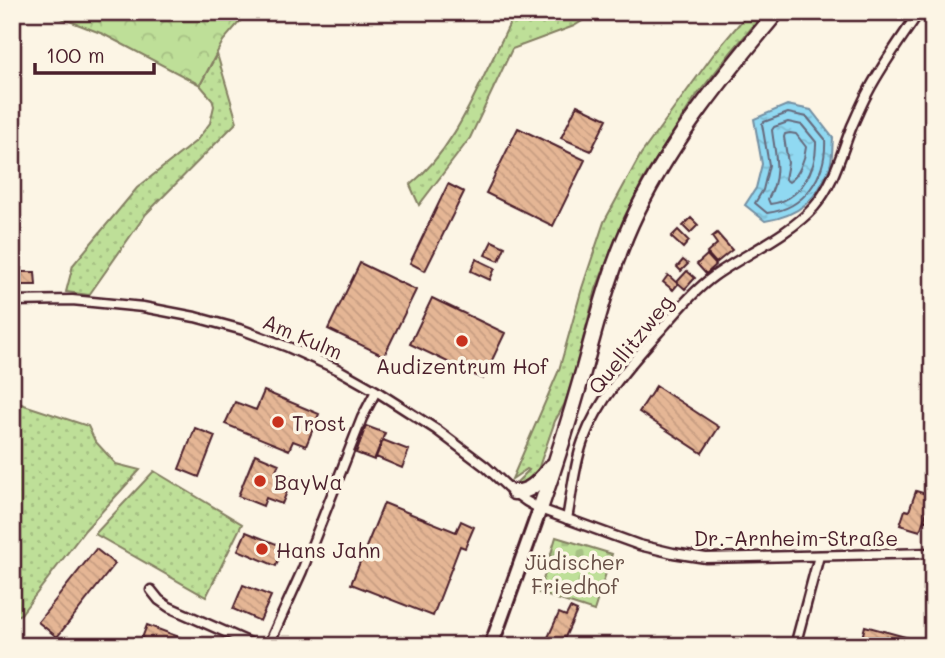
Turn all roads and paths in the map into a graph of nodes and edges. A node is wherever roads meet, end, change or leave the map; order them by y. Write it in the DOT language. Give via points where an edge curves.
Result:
graph roads {
  1 [pos="777,12"];
  2 [pos="919,12"];
  3 [pos="12,301"];
  4 [pos="376,391"];
  5 [pos="556,463"];
  6 [pos="514,492"];
  7 [pos="540,509"];
  8 [pos="567,519"];
  9 [pos="933,553"];
  10 [pos="819,556"];
  11 [pos="152,590"];
  12 [pos="257,646"];
  13 [pos="268,646"];
  14 [pos="491,646"];
  15 [pos="795,646"];
  1 -- 5 [label="highway" via="683,134 636,212 605,291"];
  2 -- 8 [label="street, Quellitzweg" via="869,89 833,175 814,207 711,278 607,396 583,443"];
  3 -- 4 [label="street, Am Kulm" via="72,300 207,320 288,347"];
  4 -- 6 [label="street, Am Kulm" via="437,430"];
  4 -- 13 [label="street"];
  5 -- 6 [label="highway" via="531,488"];
  5 -- 7 [label="highway"];
  6 -- 7 [label="street, Am Kulm"];
  7 -- 8 [label="street, Dr.-Arnheim-Straße"];
  7 -- 14 [label="main road"];
  8 -- 10 [label="street, Dr.-Arnheim-Straße" via="639,545 706,558"];
  9 -- 10 [label="street, Dr.-Arnheim-Straße"];
  10 -- 15 [label="street"];
  11 -- 12 [label="street" via="169,607"];
}
